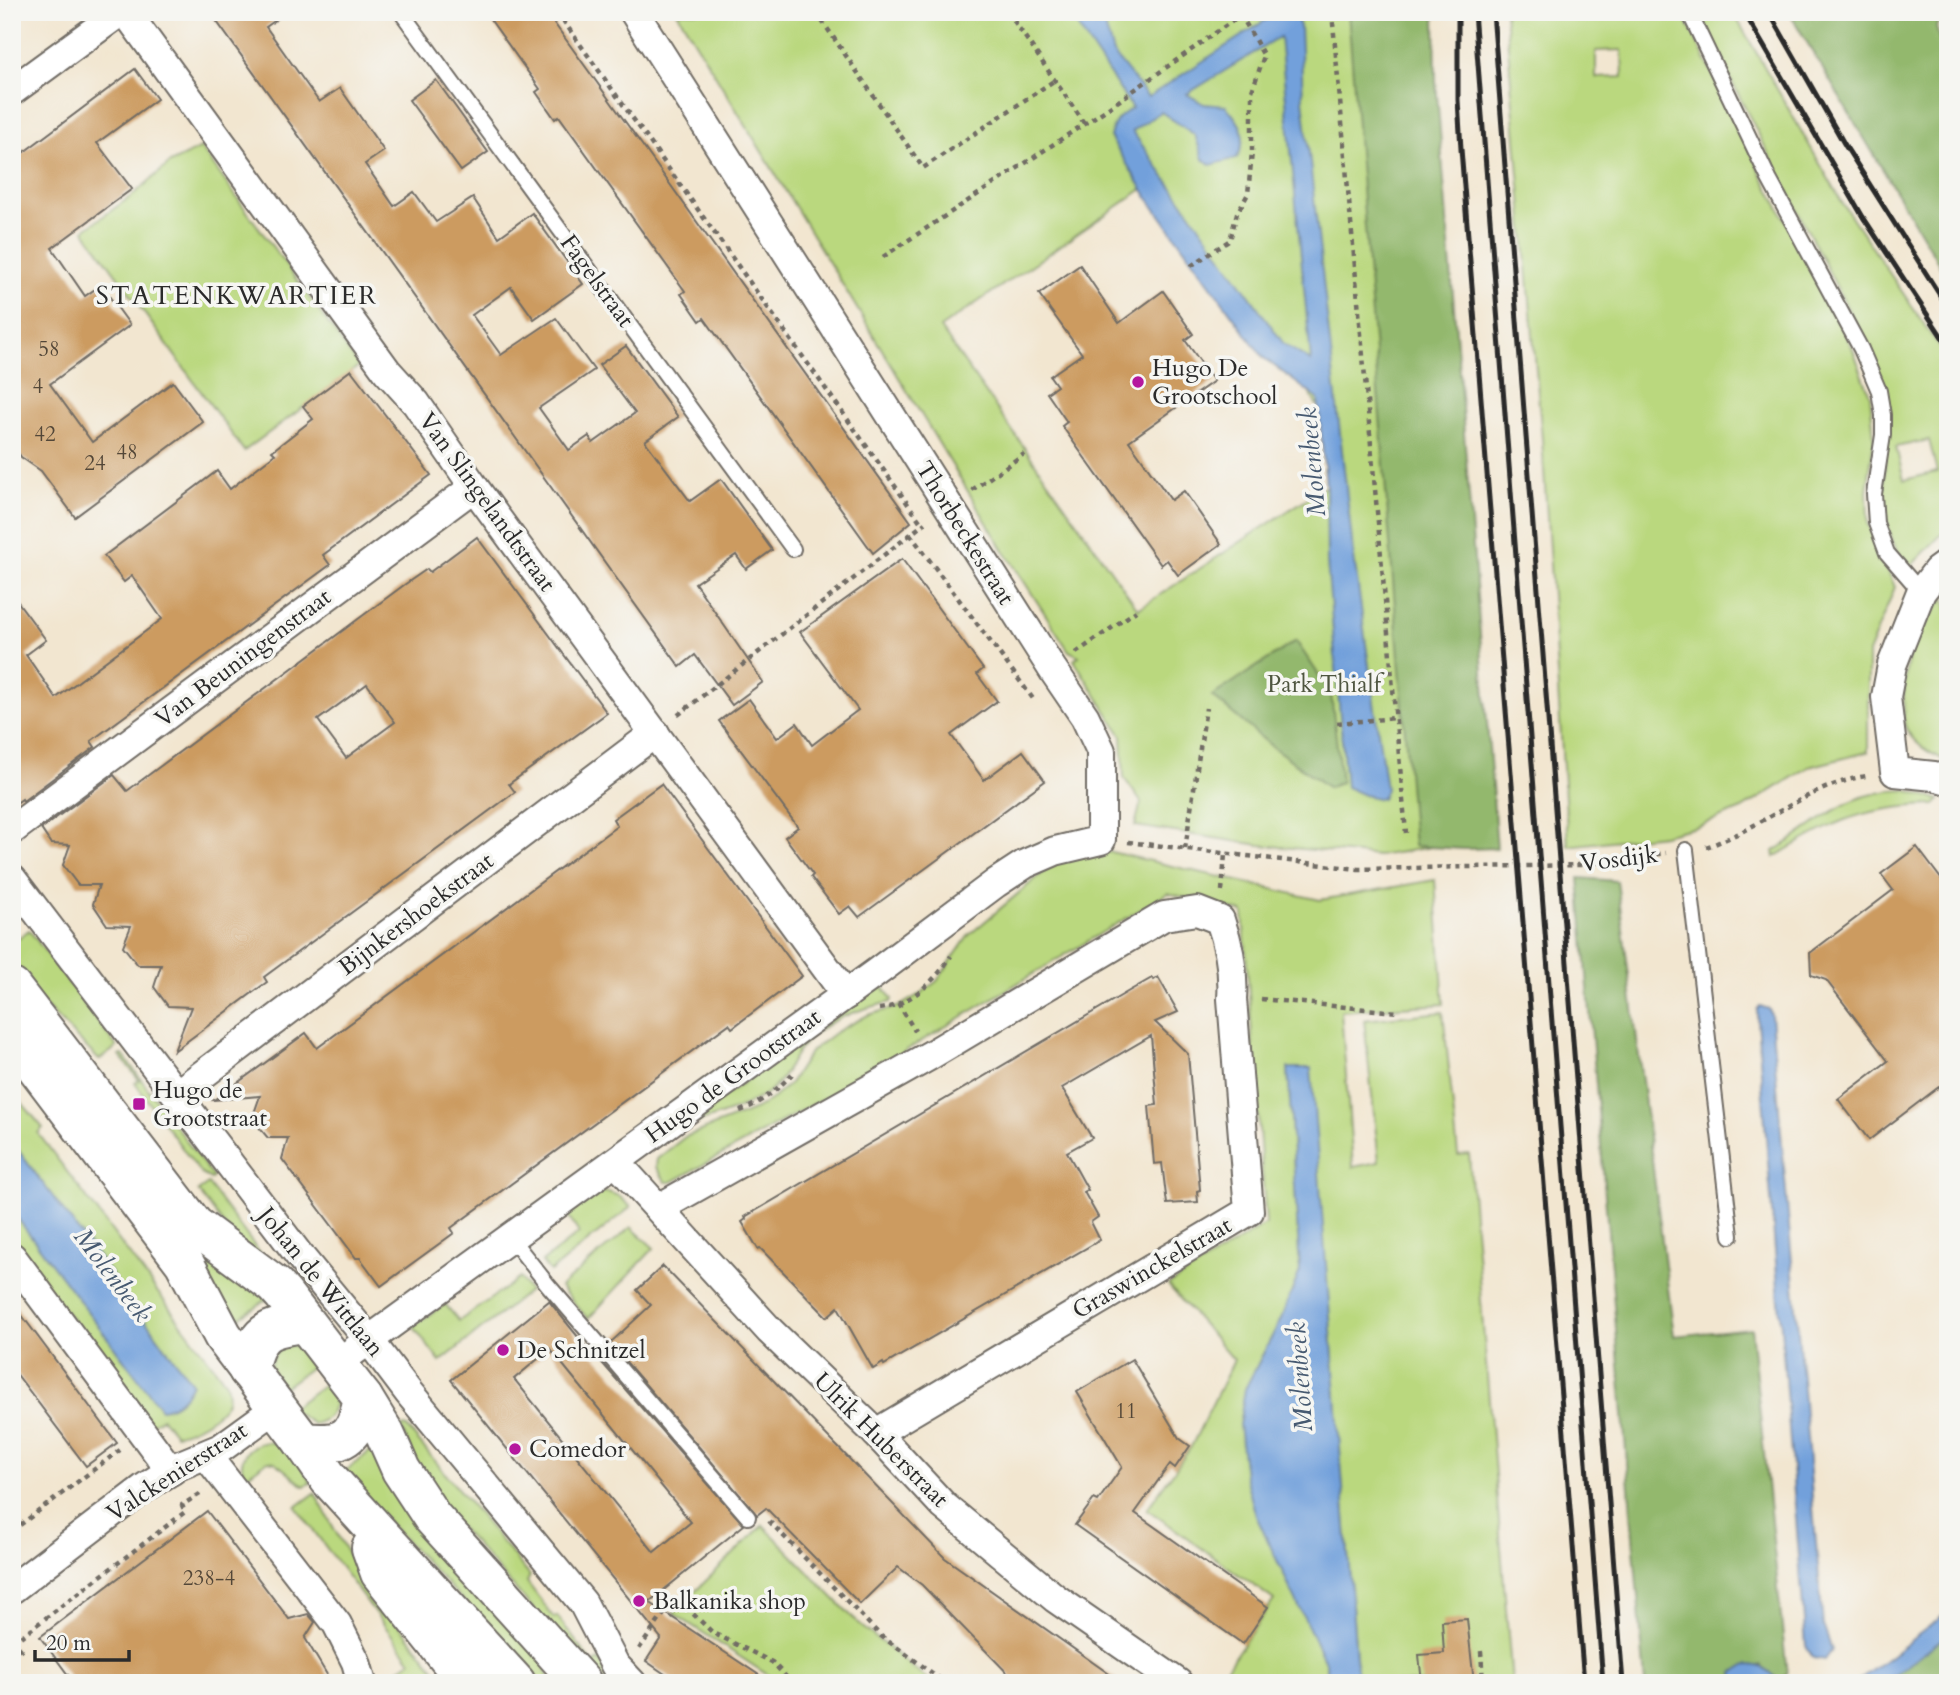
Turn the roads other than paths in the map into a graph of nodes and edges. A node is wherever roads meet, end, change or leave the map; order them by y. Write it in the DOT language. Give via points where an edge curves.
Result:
graph roads {
  1 [pos="120,12"];
  2 [pos="126,12"];
  3 [pos="401,12"];
  4 [pos="634,12"];
  5 [pos="1689,12"];
  6 [pos="12,91"];
  7 [pos="474,487"];
  8 [pos="793,549"];
  9 [pos="1948,563"];
  10 [pos="1922,592"];
  11 [pos="655,733"];
  12 [pos="1948,780"];
  13 [pos="12,830"];
  14 [pos="1101,840"];
  15 [pos="1686,850"];
  16 [pos="12,879"];
  17 [pos="12,988"];
  18 [pos="846,995"];
  19 [pos="12,1036"];
  20 [pos="177,1094"];
  21 [pos="67,1134"];
  22 [pos="616,1161"];
  23 [pos="659,1208"];
  24 [pos="141,1230"];
  25 [pos="1731,1236"];
  26 [pos="510,1237"];
  27 [pos="12,1257"];
  28 [pos="304,1323"];
  29 [pos="223,1336"];
  30 [pos="369,1340"];
  31 [pos="336,1364"];
  32 [pos="248,1370"];
  33 [pos="363,1398"];
  34 [pos="276,1408"];
  35 [pos="876,1433"];
  36 [pos="303,1441"];
  37 [pos="207,1456"];
  38 [pos="171,1471"];
  39 [pos="359,1513"];
  40 [pos="748,1517"];
  41 [pos="12,1589"];
  42 [pos="626,1678"];
  43 [pos="362,1683"];
  44 [pos="468,1683"];
  45 [pos="516,1683"];
  46 [pos="582,1683"];
  47 [pos="1178,1683"];
  1 -- 6 [label="street"];
  2 -- 7 [label="street, Van Slingelandtstraat"];
  3 -- 8 [label="lane, Fagelstraat"];
  4 -- 14 [label="street, Thorbeckestraat" via="1085,718 1101,751"];
  5 -- 10 [label="lane" via="1879,391 1883,415 1875,523 1887,553"];
  7 -- 11 [label="street, Van Slingelandtstraat"];
  7 -- 13 [label="street, Van Beuningenstraat"];
  9 -- 10 [label="street"];
  10 -- 12 [label="street" via="1892,665 1886,697 1895,772"];
  11 -- 18 [label="street, Van Slingelandtstraat"];
  11 -- 20 [label="street, Bijnkershoekstraat"];
  14 -- 18 [label="street, Hugo de Grootstraat" via="1025,864"];
  15 -- 25 [label="lane"];
  16 -- 20 [label="street, Johan de Wittlaan"];
  17 -- 28 [label="main road, Johan de Wittlaan" via="194,1225 275,1285"];
  18 -- 22 [label="street, Hugo de Grootstraat"];
  19 -- 21 [label="lane"];
  19 -- 29 [label="main road" via="184,1262"];
  20 -- 30 [label="street, Johan de Wittlaan"];
  22 -- 23 [label="street, Ulrik Huberstraat"];
  22 -- 26 [label="street, Hugo de Grootstraat"];
  23 -- 35 [label="street, Ulrik Huberstraat" via="770,1331"];
  23 -- 35 [label="street, Graswinckelstraat" via="929,1056 1164,916 1197,911 1220,920 1233,984 1250,1210"];
  24 -- 29 [label="lane"];
  26 -- 30 [label="street, Hugo de Grootstraat"];
  26 -- 40 [label="lane"];
  27 -- 38 [label="street"];
  28 -- 31 [label="main road, Johan de Wittlaan"];
  28 -- 32 [label="main road, Johan de Wittlaan" via="265,1332 255,1343"];
  29 -- 32 [label="main road"];
  30 -- 31 [label="street, Hugo de Grootstraat"];
  30 -- 42 [label="street, Johan de Wittlaan" via="583,1603"];
  31 -- 33 [label="main road, Johan de Wittlaan"];
  32 -- 34 [label="main road"];
  33 -- 36 [label="main road, Johan de Wittlaan" via="356,1426 342,1441"];
  33 -- 46 [label="main road, Johan de Wittlaan" via="432,1517"];
  34 -- 36 [label="main road"];
  34 -- 37 [label="street, Valckenierstraat"];
  35 -- 47 [label="street, Ulrik Huberstraat" via="944,1506 1055,1598"];
  36 -- 39 [label="main road" via="328,1479"];
  37 -- 38 [label="street, Valckenierstraat"];
  37 -- 43 [label="street" via="337,1624"];
  38 -- 41 [label="street, Valckenierstraat"];
  39 -- 44 [label="main road" via="380,1573"];
  39 -- 45 [label="main road"];
}
